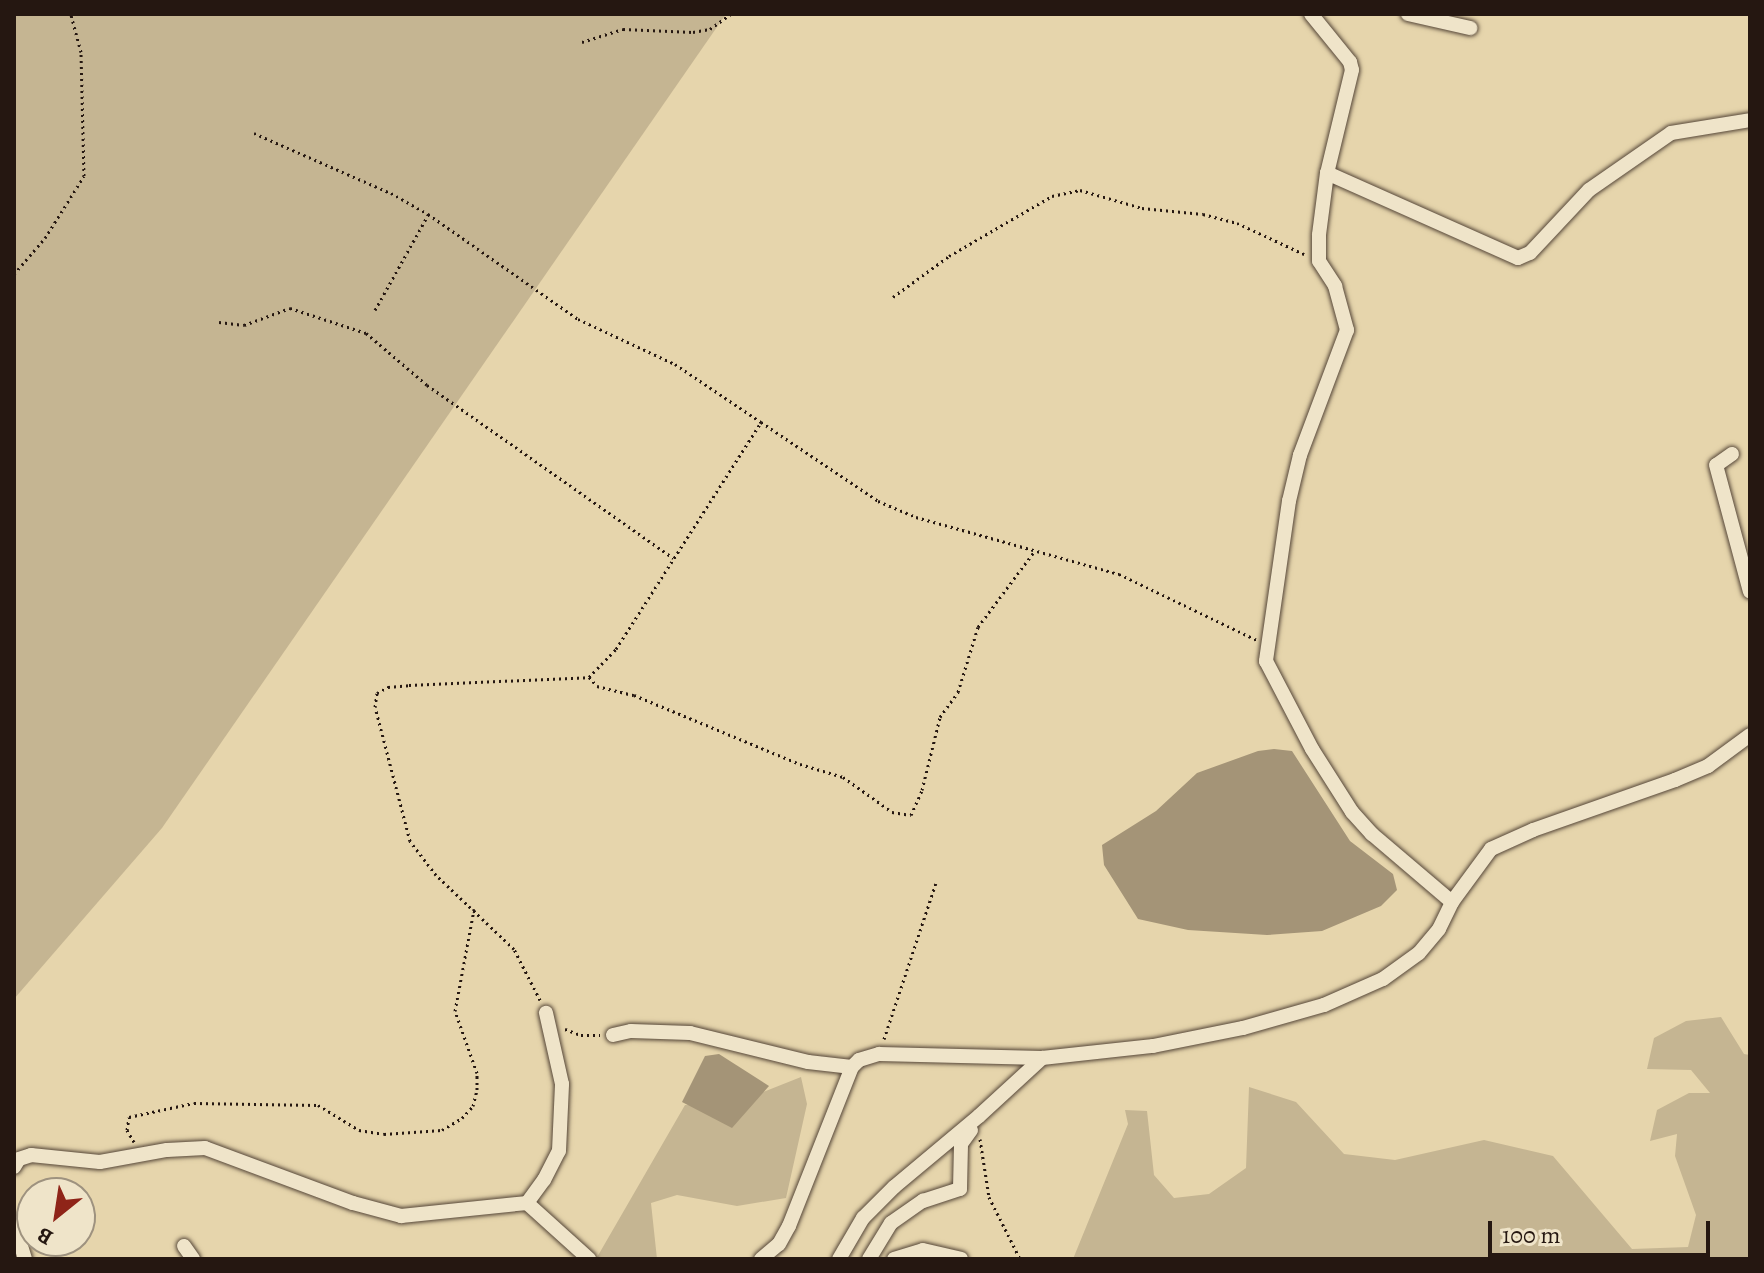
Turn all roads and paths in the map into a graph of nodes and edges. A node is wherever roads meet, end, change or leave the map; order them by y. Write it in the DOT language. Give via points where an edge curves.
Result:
graph roads {
  1 [pos="71,14"];
  2 [pos="731,14"];
  3 [pos="1311,14"];
  4 [pos="1408,14"];
  5 [pos="1470,28"];
  6 [pos="582,42"];
  7 [pos="1750,120"];
  8 [pos="254,133"];
  9 [pos="1327,173"];
  10 [pos="428,214"];
  11 [pos="1319,261"];
  12 [pos="14,274"];
  13 [pos="893,297"];
  14 [pos="375,310"];
  15 [pos="219,322"];
  16 [pos="761,422"];
  17 [pos="1732,454"];
  18 [pos="1034,552"];
  19 [pos="673,558"];
  20 [pos="1750,592"];
  21 [pos="1267,645"];
  22 [pos="589,677"];
  23 [pos="1750,735"];
  24 [pos="936,883"];
  25 [pos="1452,902"];
  26 [pos="474,909"];
  27 [pos="546,1013"];
  28 [pos="613,1035"];
  29 [pos="879,1054"];
  30 [pos="1042,1058"];
  31 [pos="852,1067"];
  32 [pos="979,1116"];
  33 [pos="140,1156"];
  34 [pos="14,1167"];
  35 [pos="527,1203"];
  36 [pos="14,1223"];
  37 [pos="873,1258"];
  38 [pos="25,1259"];
  39 [pos="589,1259"];
  40 [pos="761,1259"];
  41 [pos="839,1259"];
  42 [pos="894,1259"];
  43 [pos="961,1259"];
  44 [pos="1020,1259"];
  1 -- 12 [label="path" via="81,52 84,176 45,238"];
  2 -- 6 [label="path" via="710,29 623,29"];
  3 -- 9 [label="street" via="1352,70"];
  4 -- 5 [label="street"];
  7 -- 9 [label="street" via="1671,133 1589,190 1530,253 1518,258"];
  8 -- 10 [label="path"];
  9 -- 11 [label="street"];
  10 -- 14 [label="path"];
  10 -- 16 [label="path" via="578,319 675,364"];
  11 -- 13 [label="path" via="1237,223 1142,208 1080,190 1052,196 949,256"];
  11 -- 21 [label="street" via="1335,286 1347,330 1300,455"];
  15 -- 19 [label="path" via="244,325 290,308 366,333 438,393"];
  16 -- 18 [label="path" via="878,501"];
  16 -- 19 [label="path"];
  17 -- 20 [label="street" via="1716,465"];
  18 -- 21 [label="path" via="1119,574"];
  18 -- 22 [label="path" via="978,627 958,692 940,717 911,815 892,812 843,777 634,695 597,686"];
  19 -- 22 [label="path" via="616,649"];
  21 -- 25 [label="street" via="1266,661 1352,812"];
  22 -- 26 [label="path" via="409,685 377,693 375,707 410,841 436,875"];
  23 -- 25 [label="street" via="1708,766 1491,849"];
  24 -- 29 [label="path"];
  25 -- 30 [label="street" via="1419,953 1383,979 1324,1005 1153,1046"];
  26 -- 27 [label="path" via="514,949"];
  26 -- 33 [label="path" via="455,1011 477,1073 477,1090 473,1106 462,1118 442,1130 384,1134 359,1130 318,1105 194,1103 129,1117 127,1130"];
  27 -- 28 [label="path" via="561,1028 581,1035"];
  27 -- 35 [label="street" via="562,1084 559,1151"];
  28 -- 31 [label="street" via="690,1033 808,1062"];
  29 -- 30 [label="street"];
  29 -- 31 [label="street"];
  30 -- 32 [label="street"];
  31 -- 40 [label="street" via="789,1226 779,1244"];
  32 -- 37 [label="street" via="961,1144 960,1189 923,1201 891,1223"];
  32 -- 41 [label="street" via="863,1218"];
  32 -- 44 [label="path" via="989,1197"];
  33 -- 34 [label="street" via="100,1162 31,1155"];
  33 -- 35 [label="street" via="205,1148 401,1216"];
  35 -- 39 [label="street"];
  36 -- 38 [label="street"];
  42 -- 43 [label="street" via="923,1250"];
}
